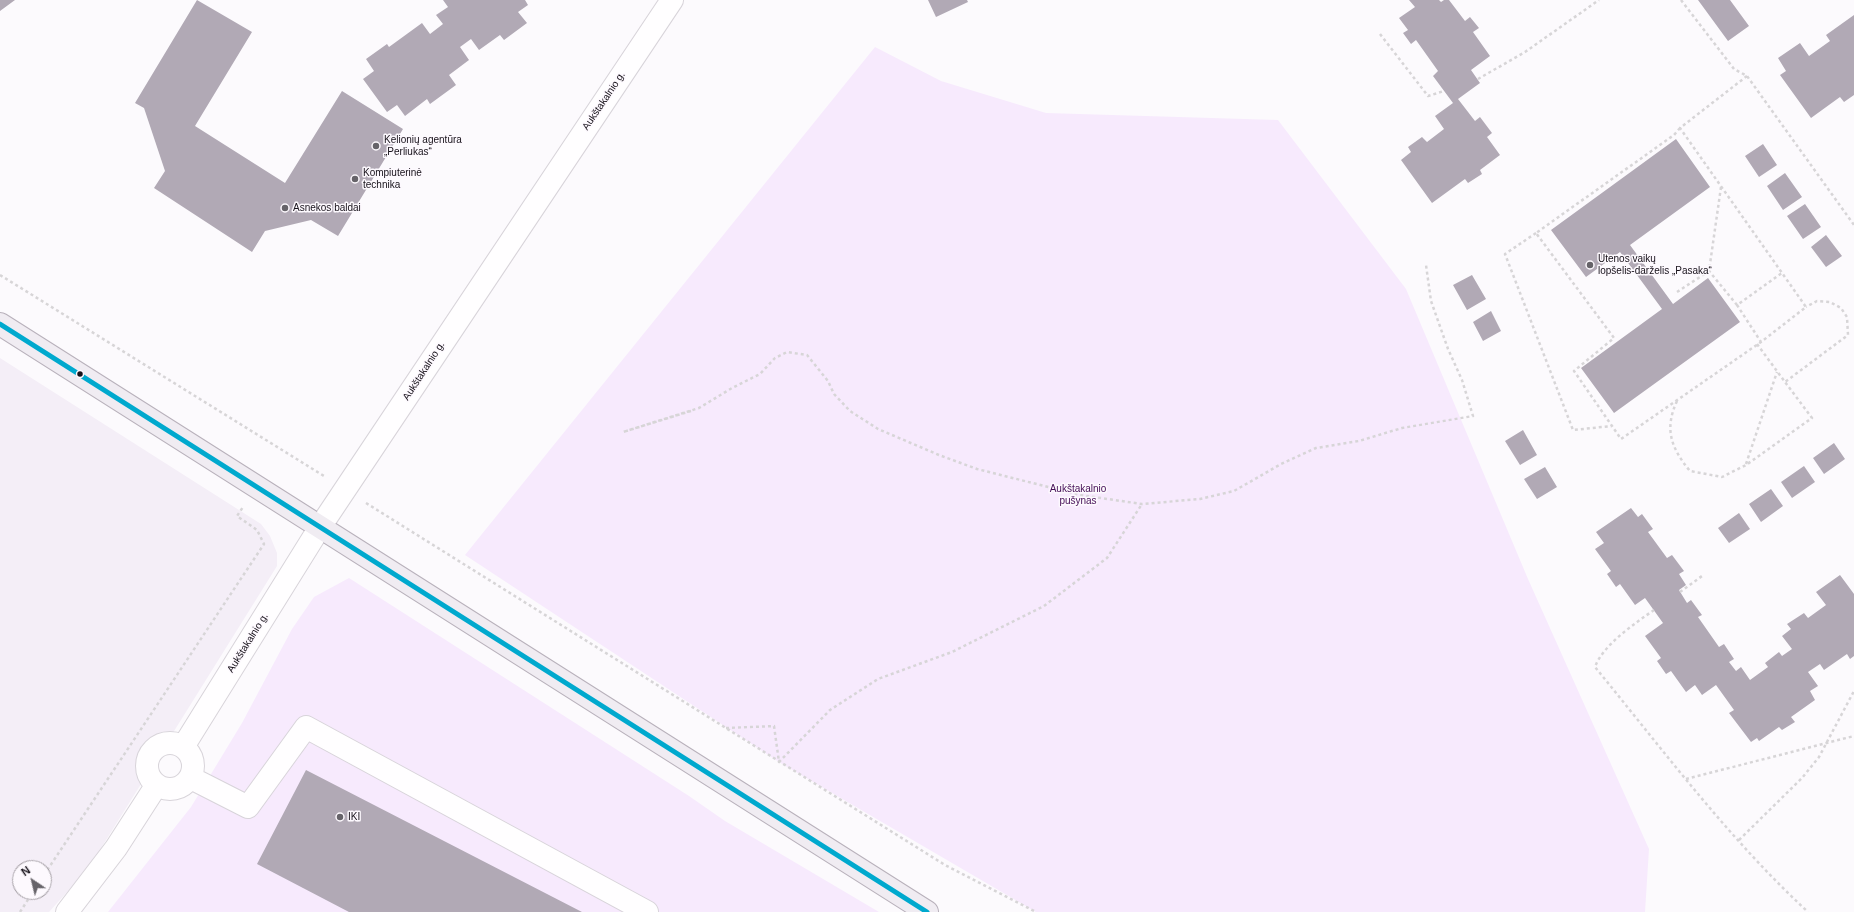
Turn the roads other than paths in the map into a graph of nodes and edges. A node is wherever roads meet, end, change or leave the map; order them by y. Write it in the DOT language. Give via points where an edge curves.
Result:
graph roads {
  1 [pos="672,0"];
  2 [pos="0,324"];
  3 [pos="320,527"];
  4 [pos="183,746"];
  5 [pos="191,778"];
  6 [pos="156,786"];
  7 [pos="67,912"];
  8 [pos="647,912"];
  9 [pos="927,912"];
  1 -- 3 [label="street, Aukštakalnio g."];
  2 -- 3 [label="main road"];
  3 -- 4 [label="street, Aukštakalnio g."];
  3 -- 9 [label="main road"];
  4 -- 5 [label="street" via="191,755 194,766"];
  4 -- 6 [label="street" via="162,744 150,754 147,768 149,778"];
  5 -- 6 [label="street" via="176,790 165,790"];
  5 -- 8 [label="street" via="248,807 306,727"];
  6 -- 7 [label="street" via="116,848"];
}
